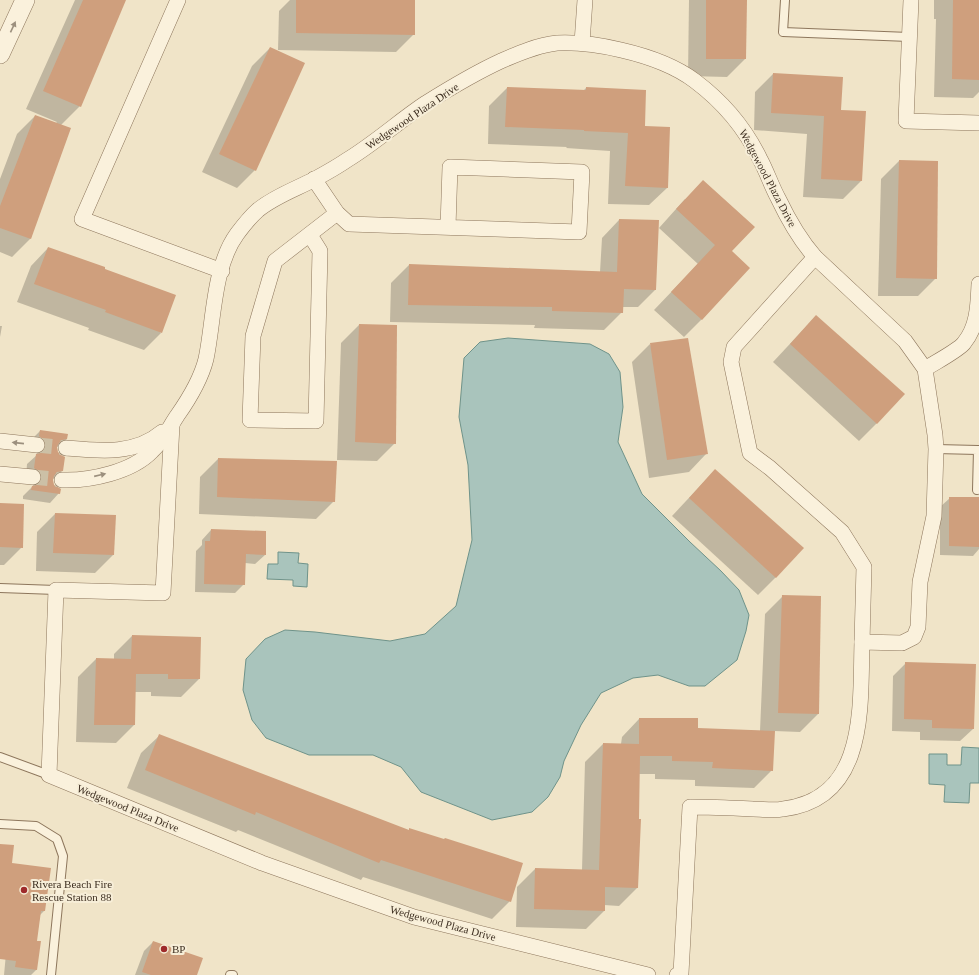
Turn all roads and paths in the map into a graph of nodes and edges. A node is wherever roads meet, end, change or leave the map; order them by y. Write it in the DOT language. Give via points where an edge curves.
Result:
graph roads {
  1 [pos="25,0"];
  2 [pos="178,0"];
  3 [pos="585,0"];
  4 [pos="785,0"];
  5 [pos="911,0"];
  6 [pos="909,37"];
  7 [pos="582,43"];
  8 [pos="0,54"];
  9 [pos="979,123"];
  10 [pos="314,179"];
  11 [pos="337,213"];
  12 [pos="448,227"];
  13 [pos="310,235"];
  14 [pos="815,257"];
  15 [pos="222,270"];
  16 [pos="979,284"];
  17 [pos="925,369"];
  18 [pos="172,424"];
  19 [pos="0,441"];
  20 [pos="38,445"];
  21 [pos="66,448"];
  22 [pos="936,449"];
  23 [pos="0,474"];
  24 [pos="33,477"];
  25 [pos="62,480"];
  26 [pos="977,490"];
  27 [pos="0,588"];
  28 [pos="56,590"];
  29 [pos="862,642"];
  30 [pos="0,757"];
  31 [pos="49,776"];
  32 [pos="0,824"];
  33 [pos="51,975"];
  34 [pos="648,975"];
  35 [pos="677,975"];
  8 -- 1 [label="street, one-way"];
  2 -- 15 [label="street" via="82,219"];
  3 -- 7 [label="street"];
  4 -- 6 [label="lane" via="783,32"];
  5 -- 6 [label="street"];
  6 -- 9 [label="street" via="906,121"];
  7 -- 10 [label="street, Wedgewood Plaza Drive" via="534,48 491,66 426,104 349,159"];
  7 -- 14 [label="street, Wedgewood Plaza Drive" via="607,46 654,60 693,79 713,95 746,133 786,214"];
  10 -- 11 [label="street"];
  10 -- 15 [label="street, Wedgewood Plaza Drive" via="286,192 257,211 235,237"];
  11 -- 12 [label="street" via="349,224"];
  11 -- 13 [label="street"];
  12 -- 12 [label="street" via="579,232 582,172 450,167"];
  13 -- 13 [label="street" via="275,261 253,336 250,420 316,421 320,250"];
  14 -- 17 [label="street, Wedgewood Plaza Drive" via="905,341"];
  14 -- 29 [label="street" via="734,347 731,362 750,453 842,532 864,567"];
  15 -- 18 [label="street, Wedgewood Plaza Drive" via="205,361 194,387"];
  16 -- 17 [label="street" via="974,328 964,344"];
  17 -- 22 [label="street, Wedgewood Plaza Drive"];
  18 -- 21 [label="street" via="142,445 128,449 108,451"];
  25 -- 18 [label="street, Wedgewood Plaza Drive, one-way" via="95,477 144,459 163,439"];
  18 -- 28 [label="street" via="163,593"];
  20 -- 19 [label="street, one-way"];
  22 -- 26 [label="lane" via="978,450"];
  22 -- 29 [label="street, Wedgewood Plaza Drive" via="934,516 920,582 918,627 914,637 902,643"];
  23 -- 24 [label="street"];
  27 -- 28 [label="lane"];
  28 -- 31 [label="street"];
  29 -- 35 [label="street" via="860,720 855,744 845,768 830,790 811,803 783,809 690,807 681,972"];
  30 -- 31 [label="lane"];
  31 -- 34 [label="street, Wedgewood Plaza Drive" via="262,863 414,917"];
  32 -- 33 [label="lane" via="36,826 57,839 63,856"];
}
